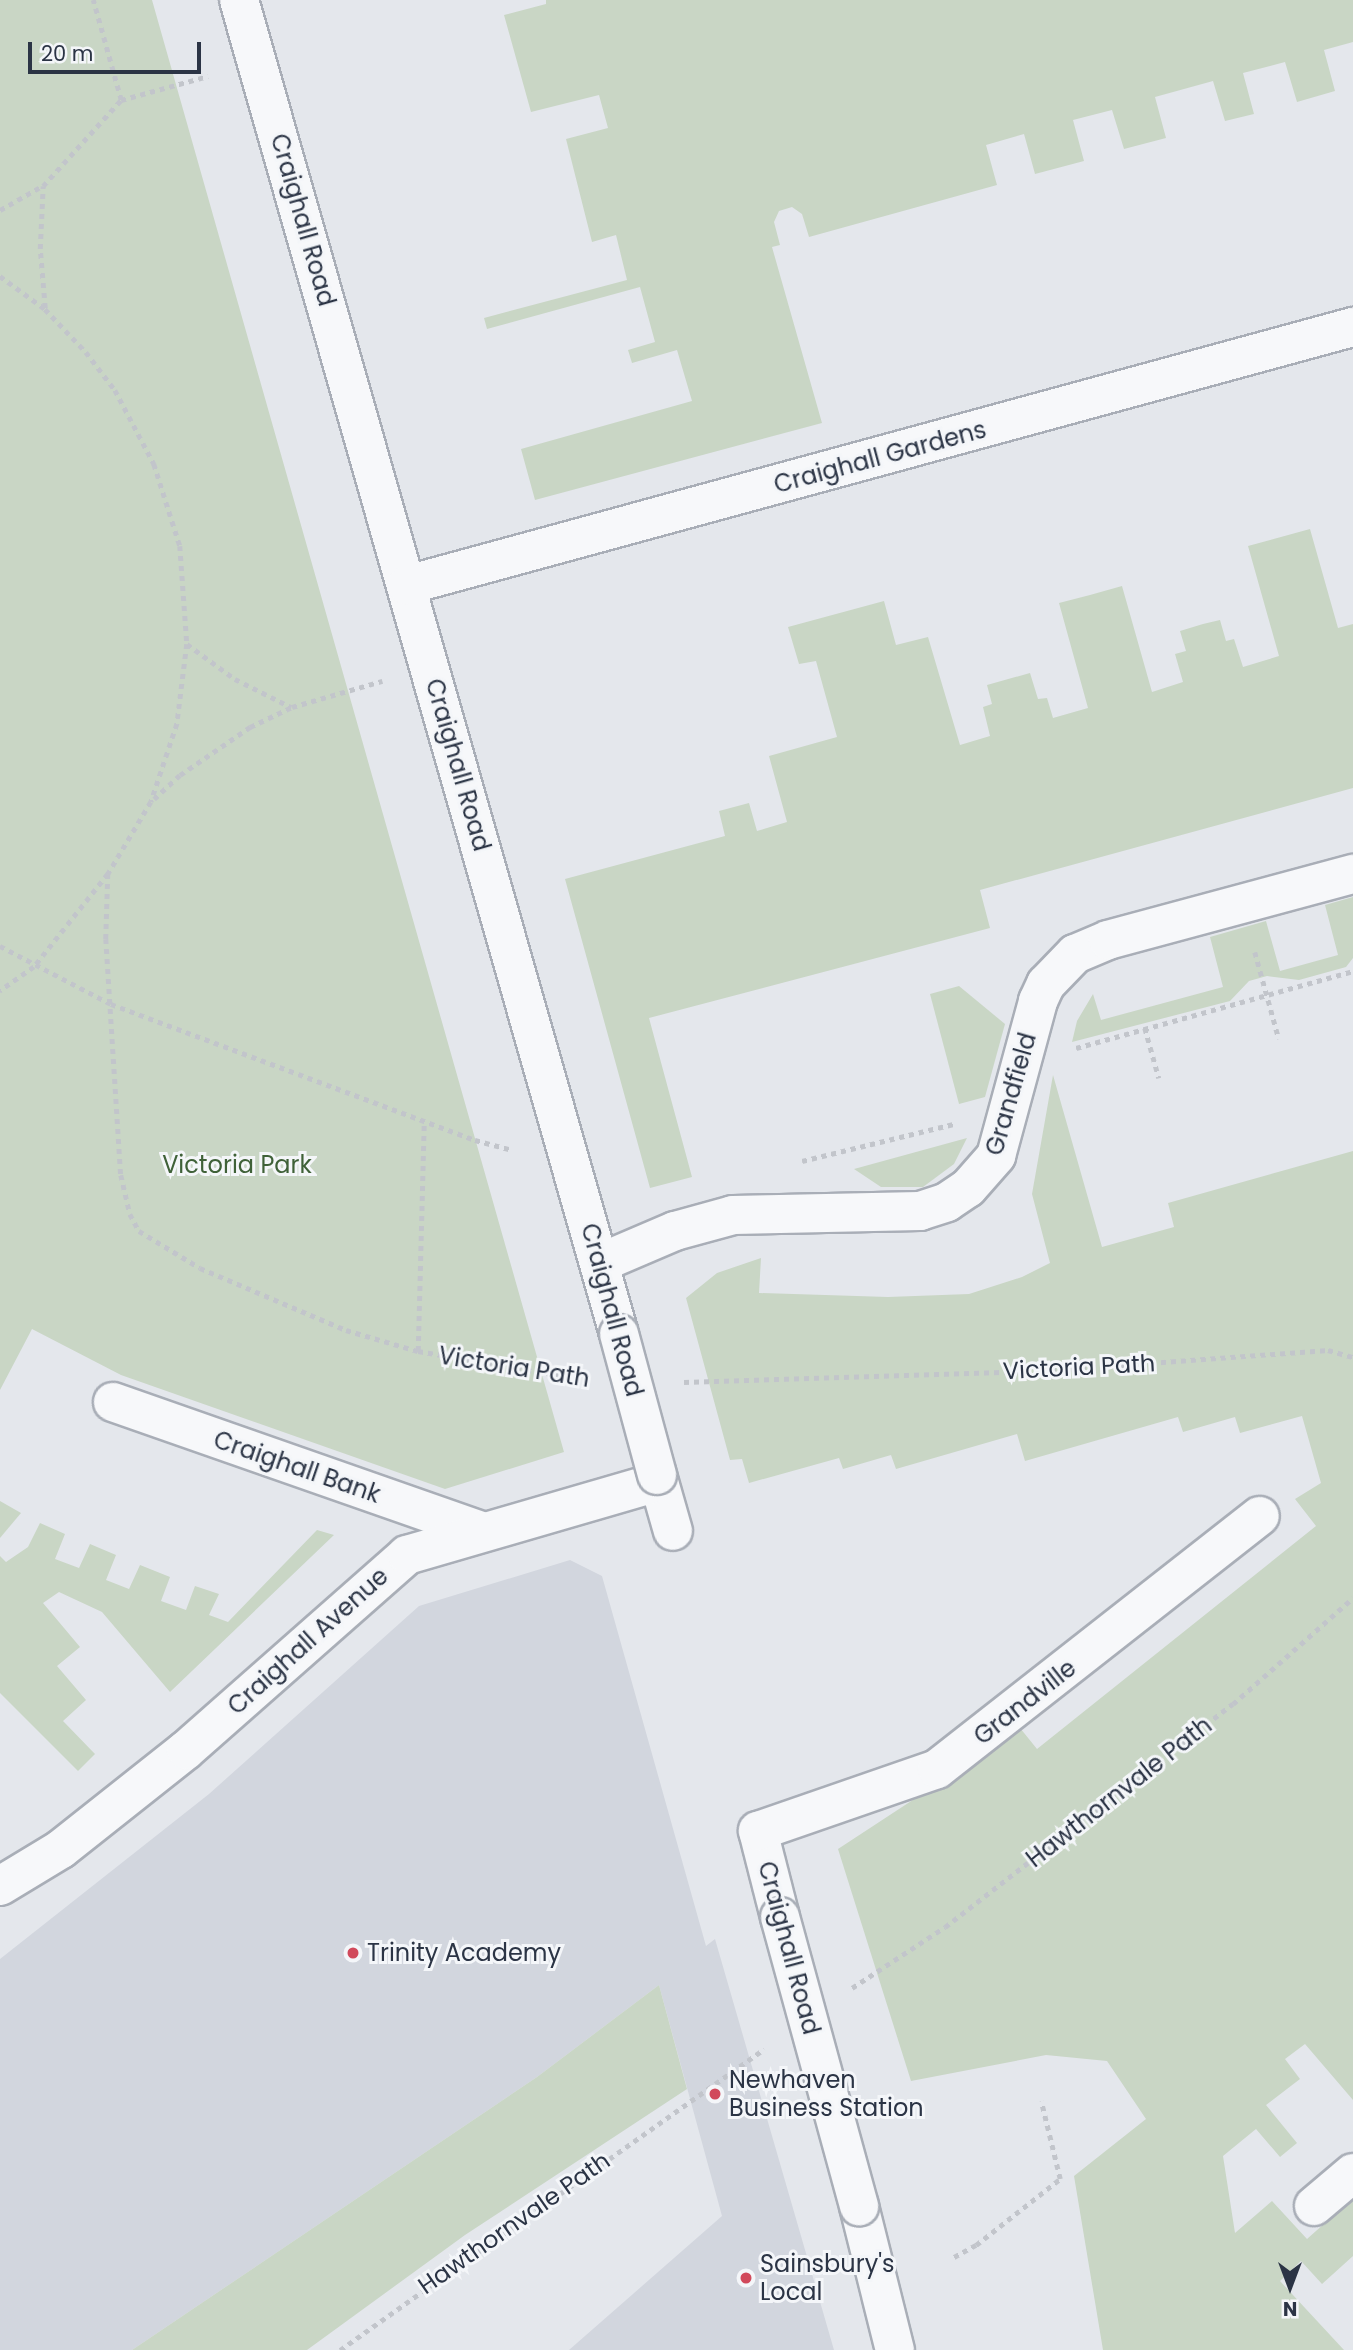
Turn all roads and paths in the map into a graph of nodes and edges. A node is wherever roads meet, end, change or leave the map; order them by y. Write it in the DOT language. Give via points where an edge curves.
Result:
graph roads {
  1 [pos="93,0"];
  2 [pos="239,0"];
  3 [pos="258,61"];
  4 [pos="121,100"];
  5 [pos="43,186"];
  6 [pos="0,210"];
  7 [pos="0,276"];
  8 [pos="45,309"];
  9 [pos="1353,327"];
  10 [pos="407,585"];
  11 [pos="187,644"];
  12 [pos="430,668"];
  13 [pos="292,707"];
  14 [pos="151,802"];
  15 [pos="108,874"];
  16 [pos="1353,874"];
  17 [pos="1241,904"];
  18 [pos="0,946"];
  19 [pos="34,967"];
  20 [pos="1353,971"];
  21 [pos="0,991"];
  22 [pos="1267,996"];
  23 [pos="111,1004"];
  24 [pos="1145,1028"];
  25 [pos="1279,1039"];
  26 [pos="1021,1063"];
  27 [pos="1159,1078"];
  28 [pos="1010,1110"];
  29 [pos="424,1121"];
  30 [pos="572,1165"];
  31 [pos="766,1212"];
  32 [pos="600,1263"];
  33 [pos="418,1351"];
  34 [pos="1353,1357"];
  35 [pos="586,1380"];
  36 [pos="671,1382"];
  37 [pos="113,1402"];
  38 [pos="658,1478"];
  39 [pos="1260,1516"];
  40 [pos="481,1531"];
  41 [pos="673,1531"];
  42 [pos="1353,1598"];
  43 [pos="758,1830"];
  44 [pos="0,1886"];
  45 [pos="874,1973"];
  46 [pos="691,2099"];
  47 [pos="1041,2101"];
  48 [pos="1353,2173"];
  49 [pos="1314,2206"];
  50 [pos="954,2257"];
  51 [pos="340,2350"];
  52 [pos="895,2350"];
  1 -- 4 [label="path"];
  2 -- 3 [label="street, Craighall Road"];
  3 -- 4 [label="path"];
  3 -- 10 [label="street, Craighall Road"];
  4 -- 5 [label="path"];
  5 -- 6 [label="path"];
  5 -- 8 [label="path" via="40,248"];
  7 -- 8 [label="path"];
  8 -- 11 [label="path" via="115,390 154,464 180,546"];
  9 -- 10 [label="street, Craighall Gardens"];
  10 -- 12 [label="street, Craighall Road"];
  11 -- 13 [label="path" via="235,680"];
  11 -- 14 [label="path" via="177,724"];
  12 -- 13 [label="path"];
  12 -- 30 [label="street, Craighall Road"];
  13 -- 14 [label="path" via="213,750"];
  14 -- 15 [label="path"];
  15 -- 19 [label="path"];
  15 -- 23 [label="path, Victoria Path"];
  16 -- 17 [label="street, Grandfield"];
  17 -- 22 [label="path"];
  17 -- 26 [label="street, Grandfield" via="1108,940 1075,954 1052,976 1038,1001"];
  18 -- 19 [label="path"];
  19 -- 21 [label="path"];
  19 -- 23 [label="path"];
  20 -- 22 [label="path"];
  22 -- 24 [label="path"];
  22 -- 25 [label="path"];
  23 -- 29 [label="path"];
  23 -- 33 [label="path, Victoria Path" via="123,1186 139,1231 156,1245 272,1302"];
  24 -- 26 [label="path"];
  24 -- 27 [label="path"];
  26 -- 28 [label="street, Grandfield"];
  28 -- 31 [label="path" via="779,1166"];
  28 -- 31 [label="street, Grandfield" via="996,1156 985,1173 947,1202 920,1211 888,1213"];
  29 -- 30 [label="path" via="475,1140"];
  29 -- 33 [label="path"];
  30 -- 32 [label="street, Craighall Road"];
  31 -- 32 [label="street, Grandfield" via="699,1223"];
  32 -- 38 [label="street, Craighall Road, bridge"];
  33 -- 35 [label="path, Victoria Path"];
  34 -- 36 [label="path, Victoria Path" via="1328,1350 1041,1371"];
  37 -- 40 [label="street, Craighall Bank"];
  38 -- 40 [label="street, Craighall Avenue"];
  38 -- 41 [label="street, Craighall Road"];
  39 -- 43 [label="street, Grandville" via="937,1769"];
  40 -- 44 [label="street, Craighall Avenue" via="428,1546 393,1564 186,1749 61,1849"];
  42 -- 45 [label="path, Hawthornvale Path" via="1223,1713 945,1927"];
  43 -- 52 [label="street, Craighall Road, bridge"];
  46 -- 51 [label="path, Hawthornvale Path"];
  47 -- 50 [label="path" via="1060,2179"];
  48 -- 49 [label="street"];
}
